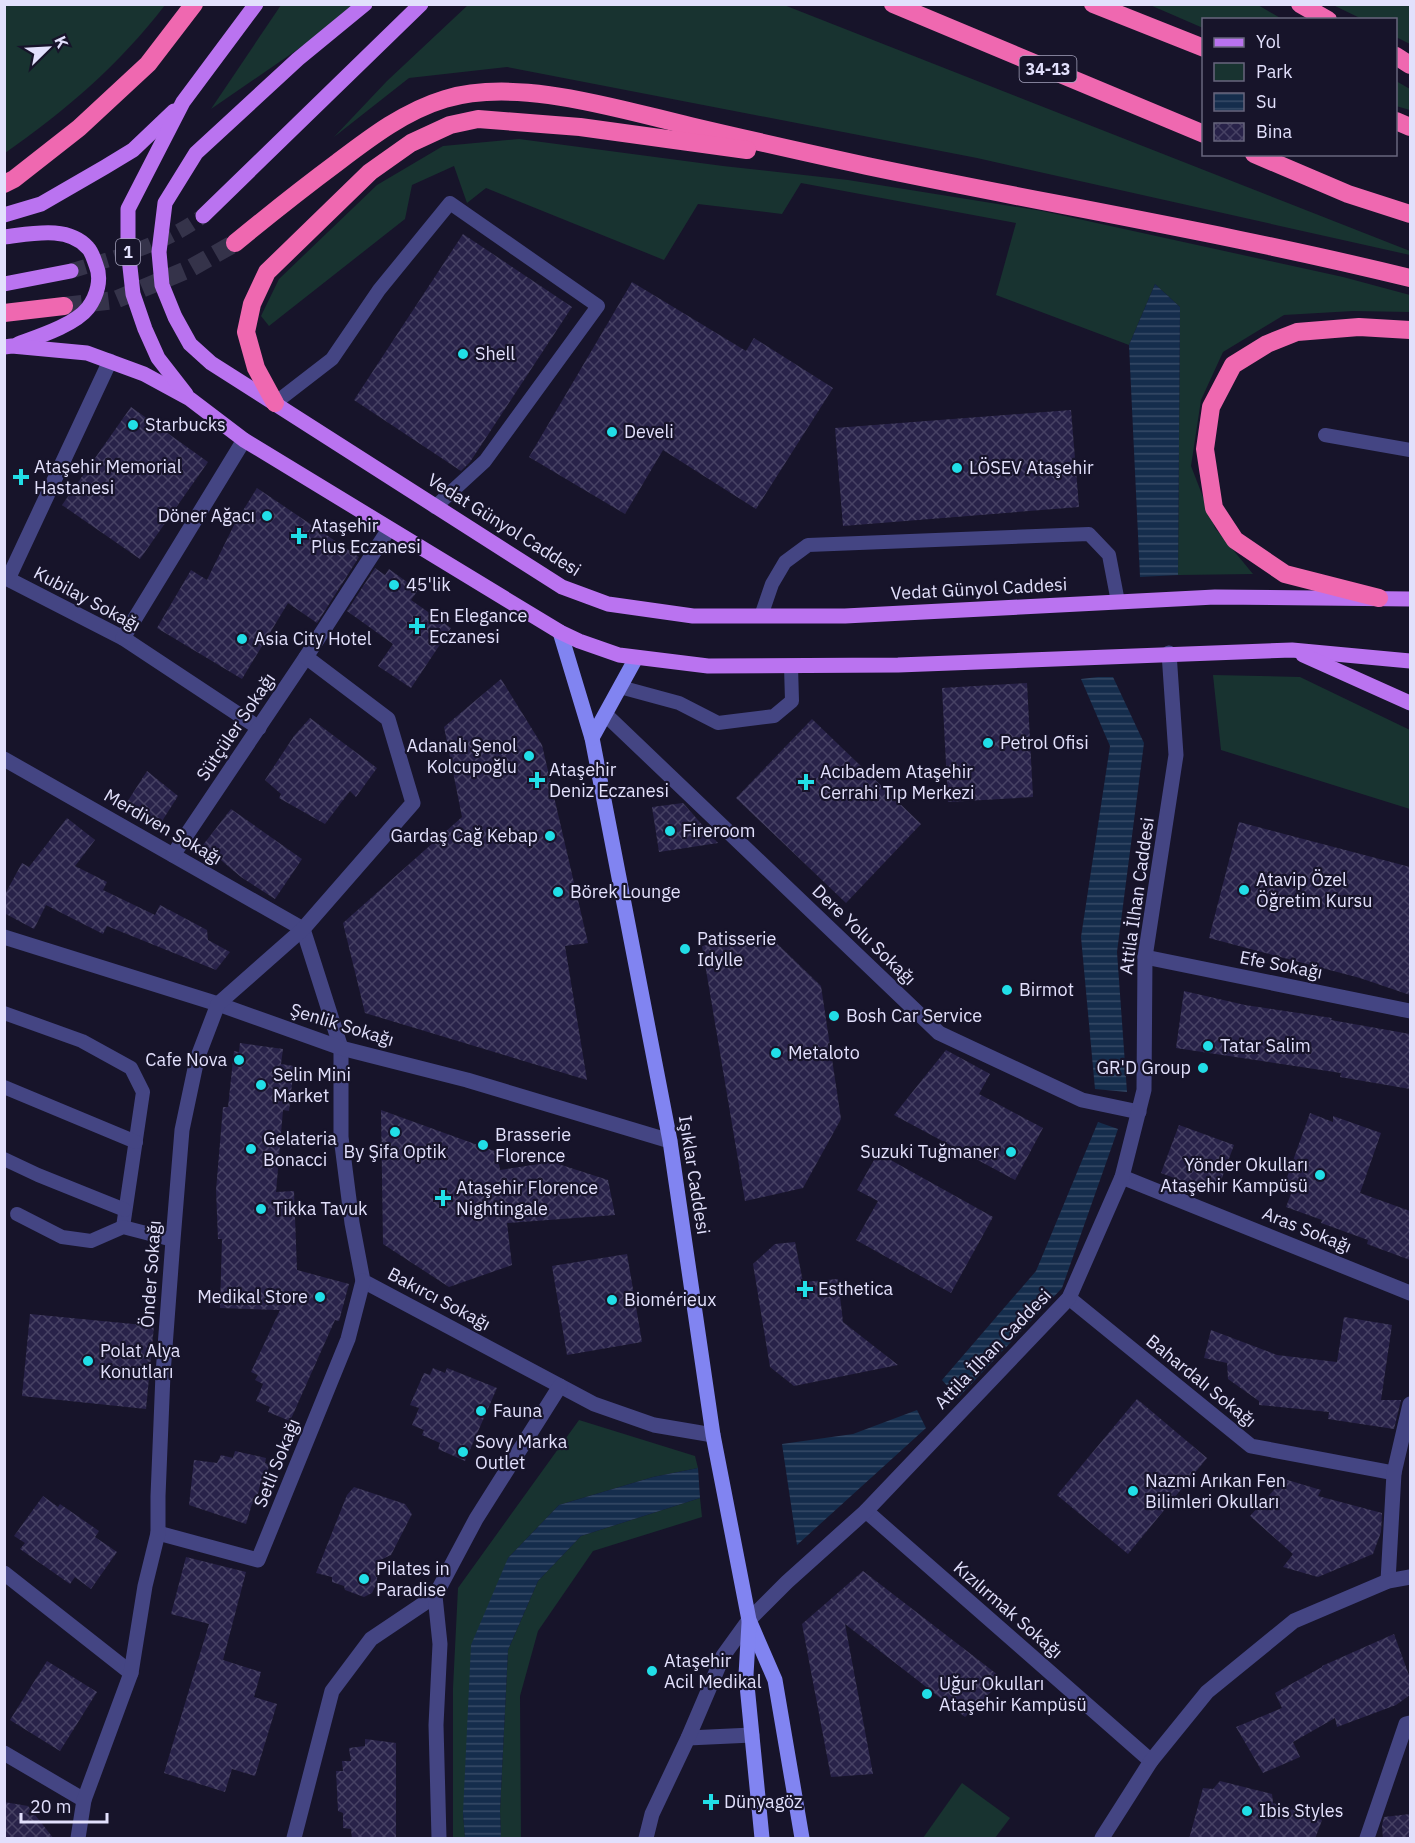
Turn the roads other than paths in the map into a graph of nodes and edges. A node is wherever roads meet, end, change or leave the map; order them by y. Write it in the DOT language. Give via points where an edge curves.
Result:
graph roads {
  1 [pos="194,4"];
  2 [pos="256,4"];
  3 [pos="365,4"];
  4 [pos="421,4"];
  5 [pos="893,4"];
  6 [pos="1093,4"];
  7 [pos="1300,4"];
  8 [pos="1324,18"];
  9 [pos="1202,48"];
  10 [pos="183,102"];
  11 [pos="1202,134"];
  12 [pos="1259,156"];
  13 [pos="868,166"];
  14 [pos="4,184"];
  15 [pos="1410,214"];
  16 [pos="4,215"];
  17 [pos="203,216"];
  18 [pos="4,237"];
  19 [pos="236,243"];
  20 [pos="71,270"];
  21 [pos="1410,278"];
  22 [pos="4,284"];
  23 [pos="64,306"];
  24 [pos="4,313"];
  25 [pos="1410,330"];
  26 [pos="8,347"];
  27 [pos="110,361"];
  28 [pos="190,399"];
  29 [pos="275,403"];
  30 [pos="1325,435"];
  31 [pos="244,440"];
  32 [pos="1410,450"];
  33 [pos="435,507"];
  34 [pos="389,529"];
  35 [pos="6,583"];
  36 [pos="1379,598"];
  37 [pos="1410,599"];
  38 [pos="1118,602"];
  39 [pos="761,616"];
  40 [pos="560,632"];
  41 [pos="123,638"];
  42 [pos="1292,650"];
  43 [pos="1169,653"];
  44 [pos="306,657"];
  45 [pos="636,658"];
  46 [pos="1410,661"];
  47 [pos="791,666"];
  48 [pos="620,687"];
  49 [pos="1410,703"];
  50 [pos="606,715"];
  51 [pos="259,728"];
  52 [pos="592,738"];
  53 [pos="4,759"];
  54 [pos="173,855"];
  55 [pos="303,928"];
  56 [pos="4,937"];
  57 [pos="1145,957"];
  58 [pos="218,1005"];
  59 [pos="1410,1011"];
  60 [pos="4,1012"];
  61 [pos="341,1048"];
  62 [pos="4,1087"];
  63 [pos="1139,1112"];
  64 [pos="670,1141"];
  65 [pos="136,1142"];
  66 [pos="4,1159"];
  67 [pos="1122,1177"];
  68 [pos="125,1210"];
  69 [pos="17,1214"];
  70 [pos="123,1227"];
  71 [pos="173,1240"];
  72 [pos="363,1281"];
  73 [pos="1410,1293"];
  74 [pos="1069,1298"];
  75 [pos="560,1386"];
  76 [pos="1410,1404"];
  77 [pos="713,1435"];
  78 [pos="1394,1473"];
  79 [pos="866,1511"];
  80 [pos="158,1533"];
  81 [pos="4,1574"];
  82 [pos="1410,1577"];
  83 [pos="1388,1581"];
  84 [pos="435,1596"];
  85 [pos="749,1620"];
  86 [pos="131,1673"];
  87 [pos="1410,1723"];
  88 [pos="752,1735"];
  89 [pos="688,1738"];
  90 [pos="4,1753"];
  91 [pos="1151,1761"];
  92 [pos="84,1800"];
  93 [pos="78,1839"];
  94 [pos="294,1839"];
  95 [pos="439,1839"];
  96 [pos="646,1839"];
  97 [pos="762,1839"];
  98 [pos="802,1839"];
  99 [pos="1102,1839"];
  100 [pos="1366,1839"];
  1 -- 14 [label="highway" via="148,64 96,113"];
  2 -- 10 [label="main road"];
  3 -- 29 [label="main road, Vedat Günyol Caddesi" via="298,59 196,153 165,203 159,252 162,285 175,317 190,344 211,363"];
  4 -- 17 [label="main road"];
  5 -- 11 [label="highway, 34-13"];
  6 -- 9 [label="highway"];
  7 -- 8 [label="highway"];
  10 -- 16 [label="main road" via="124,156 40,204"];
  10 -- 28 [label="main road, 1" via="128,209 128,249 134,294 145,328 158,358"];
  12 -- 15 [label="highway" via="1348,194"];
  13 -- 19 [label="highway" via="564,98 515,90 480,92 446,99 407,115 366,141"];
  13 -- 21 [label="highway" via="1308,253"];
  13 -- 29 [label="highway" via="580,127 478,119 450,125 411,143 370,172 267,272 252,304 246,332 256,368"];
  18 -- 26 [label="main road" via="47,232 74,237 90,249 100,274 96,295 87,310 49,333"];
  20 -- 22 [label="main road"];
  23 -- 24 [label="highway"];
  25 -- 36 [label="highway" via="1359,327 1297,332 1267,344 1233,364 1211,407 1205,450 1214,508 1234,540 1285,574"];
  26 -- 27 [label="main road" via="87,353"];
  27 -- 28 [label="main road"];
  27 -- 35 [label="street, Kubilay Sokağı"];
  28 -- 31 [label="main road"];
  29 -- 33 [label="main road, Vedat Günyol Caddesi"];
  29 -- 33 [label="lane" via="332,359 379,290 450,203 598,306 485,461"];
  30 -- 32 [label="lane"];
  31 -- 34 [label="main road"];
  31 -- 41 [label="street"];
  33 -- 39 [label="main road, Vedat Günyol Caddesi" via="562,587 608,604 693,616"];
  34 -- 40 [label="main road"];
  34 -- 44 [label="street, Sütçüler Sokağı"];
  35 -- 41 [label="street, Kubilay Sokağı"];
  36 -- 37 [label="main road, Vedat Günyol Caddesi"];
  36 -- 38 [label="main road, Vedat Günyol Caddesi" via="1215,597"];
  38 -- 39 [label="main road, Vedat Günyol Caddesi" via="845,616"];
  38 -- 39 [label="lane" via="1109,555 1089,534 808,545 785,562"];
  40 -- 45 [label="main road"];
  40 -- 52 [label="street, Işıklar Caddesi"];
  41 -- 51 [label="street, Kubilay Sokağı"];
  42 -- 43 [label="main road"];
  42 -- 46 [label="main road"];
  42 -- 49 [label="main road"];
  43 -- 47 [label="main road"];
  43 -- 57 [label="street, Attila İlhan Caddesi" via="1176,755"];
  44 -- 51 [label="street, Sütçüler Sokağı"];
  44 -- 55 [label="street, Önder Sokağı" via="388,719 413,803"];
  45 -- 47 [label="main road" via="708,666"];
  45 -- 48 [label="street"];
  47 -- 48 [label="lane" via="792,701 774,716 730,722 718,723 679,703"];
  48 -- 50 [label="street"];
  50 -- 52 [label="street"];
  50 -- 63 [label="street, Dere Yolu Sokağı" via="939,1034 1082,1100"];
  51 -- 54 [label="street, Sütçüler Sokağı"];
  52 -- 64 [label="street, Işıklar Caddesi"];
  53 -- 54 [label="street, Merdiven Sokağı"];
  54 -- 55 [label="street, Merdiven Sokağı"];
  55 -- 58 [label="street, Önder Sokağı"];
  55 -- 61 [label="street"];
  56 -- 58 [label="street, Şenlik Sokağı"];
  57 -- 59 [label="street, Efe Sokağı"];
  57 -- 63 [label="street, Attila İlhan Caddesi" via="1144,1090"];
  58 -- 61 [label="street, Şenlik Sokağı"];
  58 -- 71 [label="street, Önder Sokağı" via="197,1059 182,1130"];
  60 -- 65 [label="lane" via="82,1041 131,1068 143,1092"];
  61 -- 64 [label="street, Şenlik Sokağı" via="467,1080"];
  61 -- 72 [label="street, Bakırcı Sokağı" via="341,1137"];
  62 -- 65 [label="lane"];
  63 -- 67 [label="street, Attila İlhan Caddesi"];
  64 -- 77 [label="street, Işıklar Caddesi"];
  65 -- 68 [label="lane"];
  66 -- 68 [label="lane"];
  67 -- 73 [label="street, Aras Sokağı"];
  67 -- 74 [label="street, Attila İlhan Caddesi"];
  68 -- 70 [label="lane"];
  69 -- 70 [label="lane" via="62,1238 91,1241"];
  70 -- 71 [label="lane"];
  71 -- 80 [label="street, Önder Sokağı" via="163,1374"];
  72 -- 75 [label="street, Bakırcı Sokağı"];
  72 -- 80 [label="street, Setli Sokağı" via="348,1339 258,1560"];
  74 -- 78 [label="street, Bahardalı Sokağı" via="1251,1446"];
  74 -- 79 [label="street, Attila İlhan Caddesi"];
  75 -- 77 [label="street, Bakırcı Sokağı" via="594,1404 654,1425"];
  75 -- 84 [label="street" via="476,1519"];
  76 -- 78 [label="street"];
  77 -- 85 [label="street, Işıklar Caddesi"];
  78 -- 83 [label="street"];
  79 -- 85 [label="street, Attila İlhan Caddesi"];
  79 -- 91 [label="street, Kızılırmak Sokağı"];
  80 -- 86 [label="street, Önder Sokağı"];
  81 -- 86 [label="street"];
  82 -- 83 [label="street"];
  83 -- 91 [label="street" via="1294,1621 1207,1692"];
  84 -- 94 [label="street" via="371,1639 332,1691"];
  84 -- 95 [label="street" via="440,1644 436,1725"];
  85 -- 88 [label="street, Işıklar Caddesi" via="746,1675"];
  85 -- 89 [label="street, Attila İlhan Caddesi" via="723,1656"];
  85 -- 98 [label="street, Işıklar Caddesi" via="775,1680"];
  86 -- 92 [label="street, Önder Sokağı"];
  87 -- 100 [label="street"];
  88 -- 89 [label="street"];
  88 -- 97 [label="street, Işıklar Caddesi"];
  89 -- 96 [label="street, Attila İlhan Caddesi" via="652,1814"];
  90 -- 92 [label="street"];
  91 -- 99 [label="street"];
  92 -- 93 [label="street, Önder Sokağı"];
}
